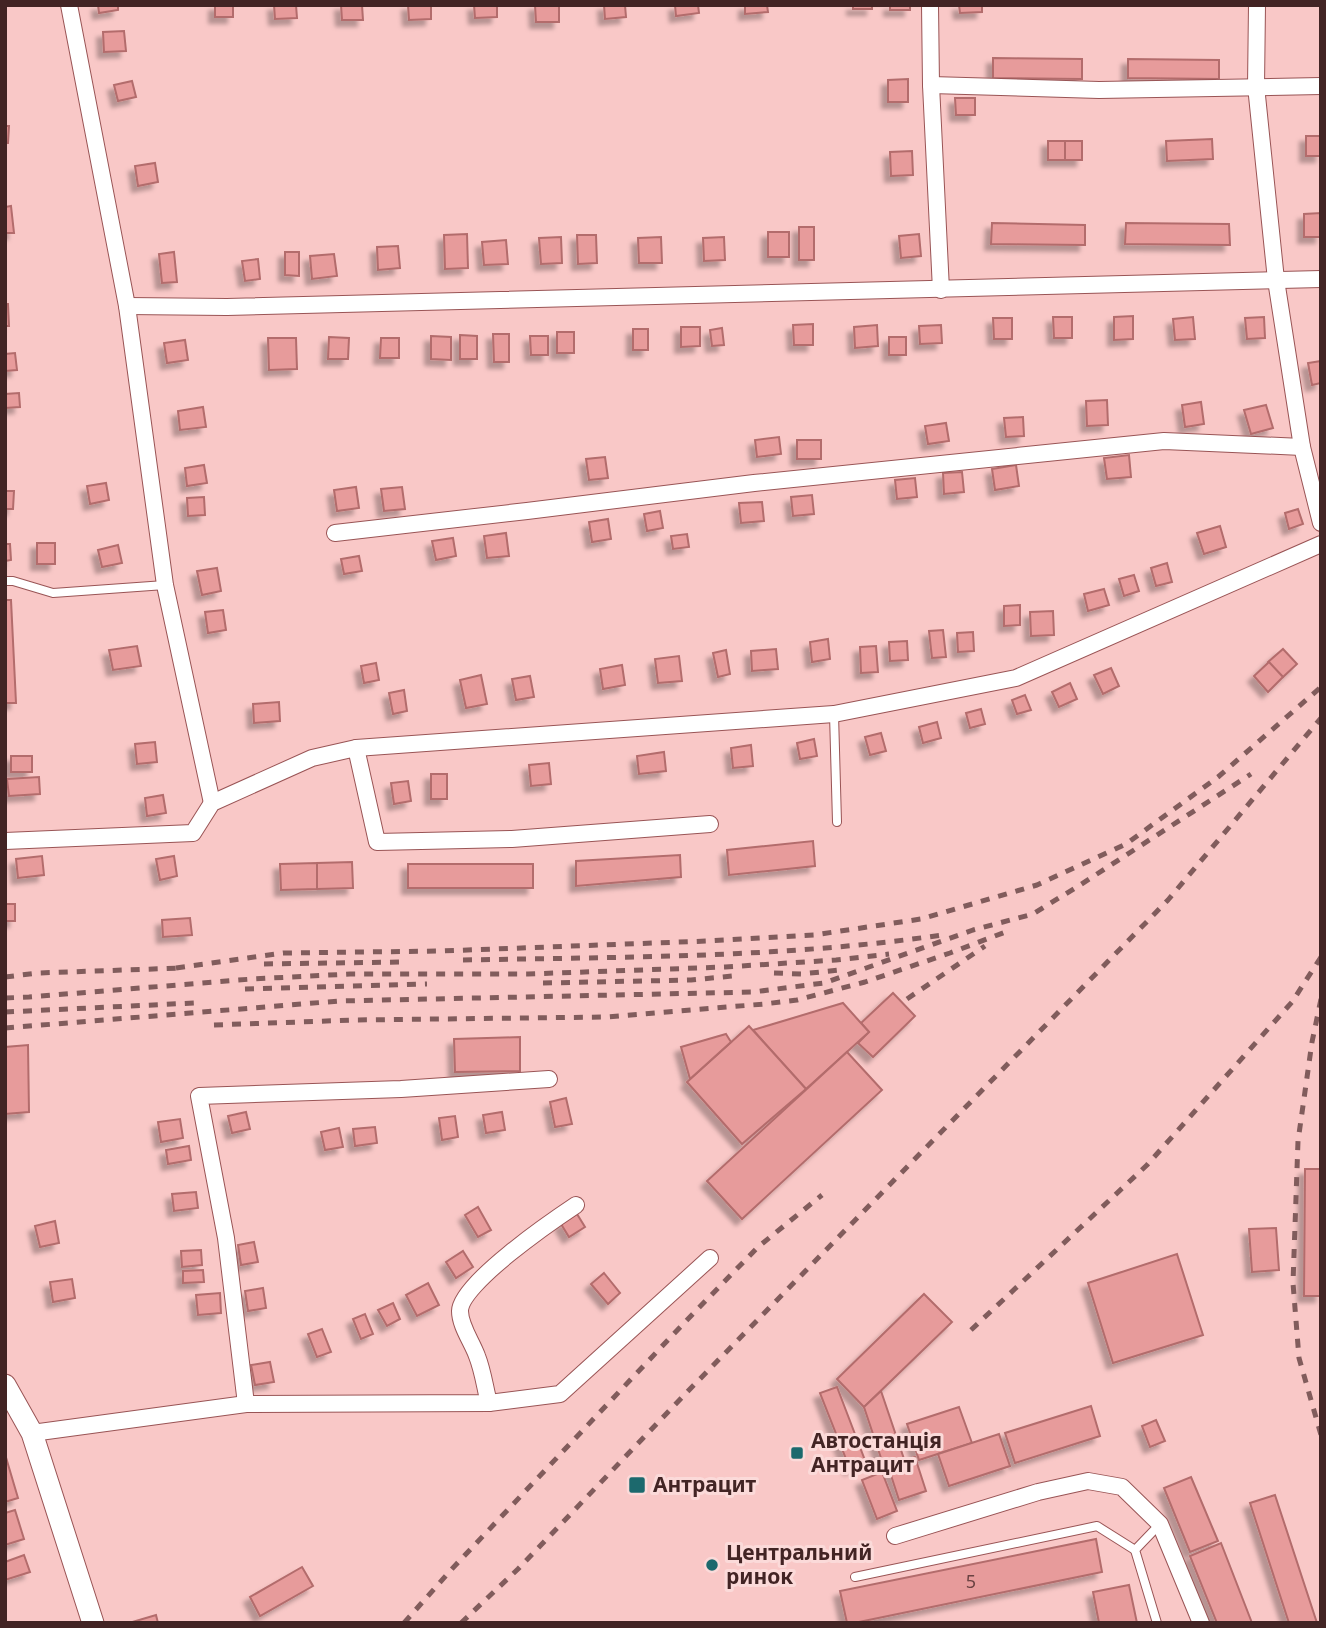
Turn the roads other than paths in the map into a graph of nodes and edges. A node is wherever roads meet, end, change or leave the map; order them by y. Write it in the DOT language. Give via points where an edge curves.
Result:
graph roads {
  1 [pos="69,5"];
  2 [pos="930,5"];
  3 [pos="1257,5"];
  4 [pos="931,85"];
  5 [pos="1256,86"];
  6 [pos="1321,86"];
  7 [pos="1321,279"];
  8 [pos="1276,280"];
  9 [pos="941,290"];
  10 [pos="127,306"];
  11 [pos="1302,447"];
  12 [pos="1321,523"];
  13 [pos="335,533"];
  14 [pos="1321,544"];
  15 [pos="5,581"];
  16 [pos="165,585"];
  17 [pos="834,714"];
  18 [pos="356,748"];
  19 [pos="212,803"];
  20 [pos="837,822"];
  21 [pos="710,824"];
  22 [pos="5,841"];
  23 [pos="549,1079"];
  24 [pos="576,1205"];
  25 [pos="710,1258"];
  26 [pos="5,1385"];
  27 [pos="489,1403"];
  28 [pos="246,1404"];
  29 [pos="32,1433"];
  30 [pos="1160,1524"];
  31 [pos="895,1536"];
  32 [pos="1135,1550"];
  33 [pos="855,1577"];
  34 [pos="93,1623"];
  35 [pos="1157,1623"];
  36 [pos="1201,1623"];
  1 -- 10 [label="street"];
  2 -- 4 [label="street"];
  3 -- 5 [label="street"];
  4 -- 5 [label="street" via="1099,90"];
  4 -- 9 [label="street"];
  5 -- 6 [label="street"];
  5 -- 8 [label="street"];
  7 -- 8 [label="street"];
  8 -- 9 [label="street"];
  8 -- 11 [label="street"];
  9 -- 10 [label="street"];
  10 -- 16 [label="street"];
  11 -- 12 [label="street"];
  11 -- 13 [label="street" via="1164,441"];
  14 -- 17 [label="street" via="1016,678"];
  15 -- 16 [label="lane" via="53,593"];
  16 -- 19 [label="street"];
  17 -- 18 [label="street"];
  17 -- 20 [label="lane"];
  18 -- 19 [label="street" via="312,758"];
  18 -- 21 [label="street" via="377,842 512,839"];
  19 -- 22 [label="street" via="193,834"];
  23 -- 28 [label="street" via="199,1096 226,1238"];
  24 -- 27 [label="street" via="473,1285 461,1303 460,1313 478,1357"];
  25 -- 27 [label="street" via="560,1394"];
  26 -- 29 [label="street"];
  27 -- 28 [label="street"];
  28 -- 29 [label="street"];
  29 -- 34 [label="street"];
  30 -- 31 [label="street" via="1122,1487 1088,1481"];
  30 -- 32 [label="lane"];
  30 -- 36 [label="street"];
  32 -- 33 [label="lane" via="1097,1526"];
  32 -- 35 [label="lane"];
}
